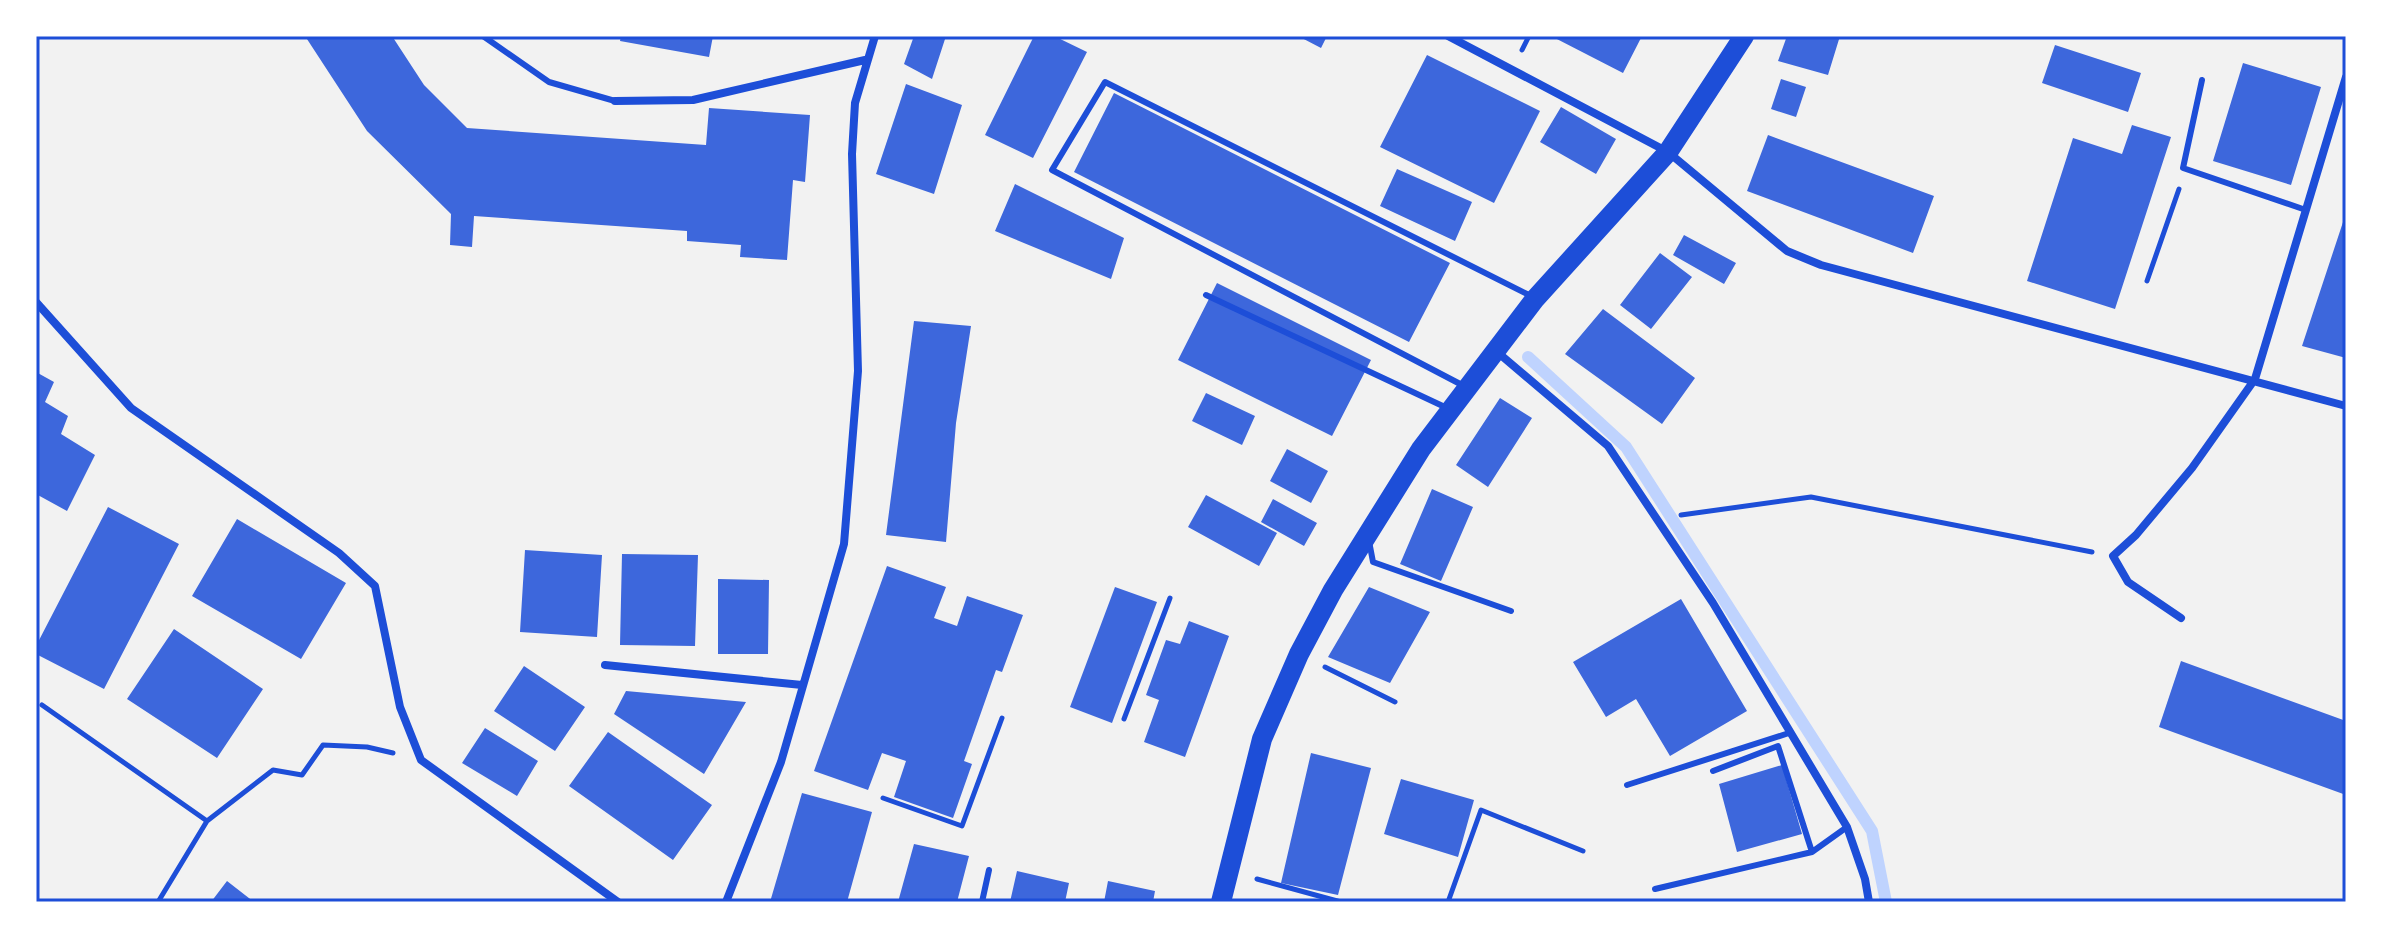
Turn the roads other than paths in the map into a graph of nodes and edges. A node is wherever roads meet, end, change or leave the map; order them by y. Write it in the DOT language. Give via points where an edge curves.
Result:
graph roads {
  1 [pos="483,36"];
  2 [pos="875,36"];
  3 [pos="1448,36"];
  4 [pos="1744,36"];
  5 [pos="865,60"];
  6 [pos="2202,80"];
  7 [pos="2346,80"];
  8 [pos="615,101"];
  9 [pos="2335,110"];
  10 [pos="2346,114"];
  11 [pos="1668,152"];
  12 [pos="2303,209"];
  13 [pos="1206,295"];
  14 [pos="1535,299"];
  15 [pos="36,302"];
  16 [pos="1496,350"];
  17 [pos="2255,379"];
  18 [pos="1467,388"];
  19 [pos="2346,406"];
  20 [pos="1450,410"];
  21 [pos="1368,533"];
  22 [pos="1511,611"];
  23 [pos="2181,618"];
  24 [pos="605,665"];
  25 [pos="802,685"];
  26 [pos="1789,733"];
  27 [pos="1713,771"];
  28 [pos="1627,785"];
  29 [pos="1847,827"];
  30 [pos="1812,852"];
  31 [pos="989,870"];
  32 [pos="1655,889"];
  33 [pos="618,902"];
  34 [pos="726,902"];
  35 [pos="982,902"];
  36 [pos="1221,902"];
  37 [pos="1869,902"];
  1 -- 8 [label="lane" via="549,82"];
  2 -- 5 [label="street"];
  3 -- 11 [label="street"];
  4 -- 11 [label="main road"];
  5 -- 8 [label="street" via="693,100"];
  5 -- 25 [label="street" via="855,103 852,154 858,371 850,492 844,544"];
  6 -- 12 [label="lane" via="2183,168"];
  7 -- 9 [label="street"];
  9 -- 10 [label="lane"];
  9 -- 12 [label="street"];
  11 -- 14 [label="main road"];
  11 -- 17 [label="street" via="1787,251 1821,265"];
  12 -- 17 [label="street"];
  13 -- 20 [label="lane"];
  14 -- 16 [label="main road"];
  14 -- 18 [label="lane" via="1105,82 1052,170"];
  15 -- 33 [label="street" via="131,408 339,553 375,586 400,707 421,760"];
  16 -- 18 [label="main road"];
  16 -- 26 [label="street" via="1608,446 1713,603"];
  17 -- 19 [label="street"];
  17 -- 23 [label="street" via="2192,468 2113,556 2128,582"];
  18 -- 20 [label="main road"];
  20 -- 21 [label="main road"];
  21 -- 22 [label="lane" via="1373,562"];
  21 -- 36 [label="main road" via="1299,654 1262,739"];
  24 -- 25 [label="street"];
  25 -- 34 [label="street" via="781,762"];
  26 -- 28 [label="lane"];
  26 -- 29 [label="street"];
  27 -- 30 [label="lane" via="1778,746"];
  29 -- 30 [label="lane"];
  29 -- 37 [label="street"];
  30 -- 32 [label="lane"];
  31 -- 35 [label="lane"];
}
